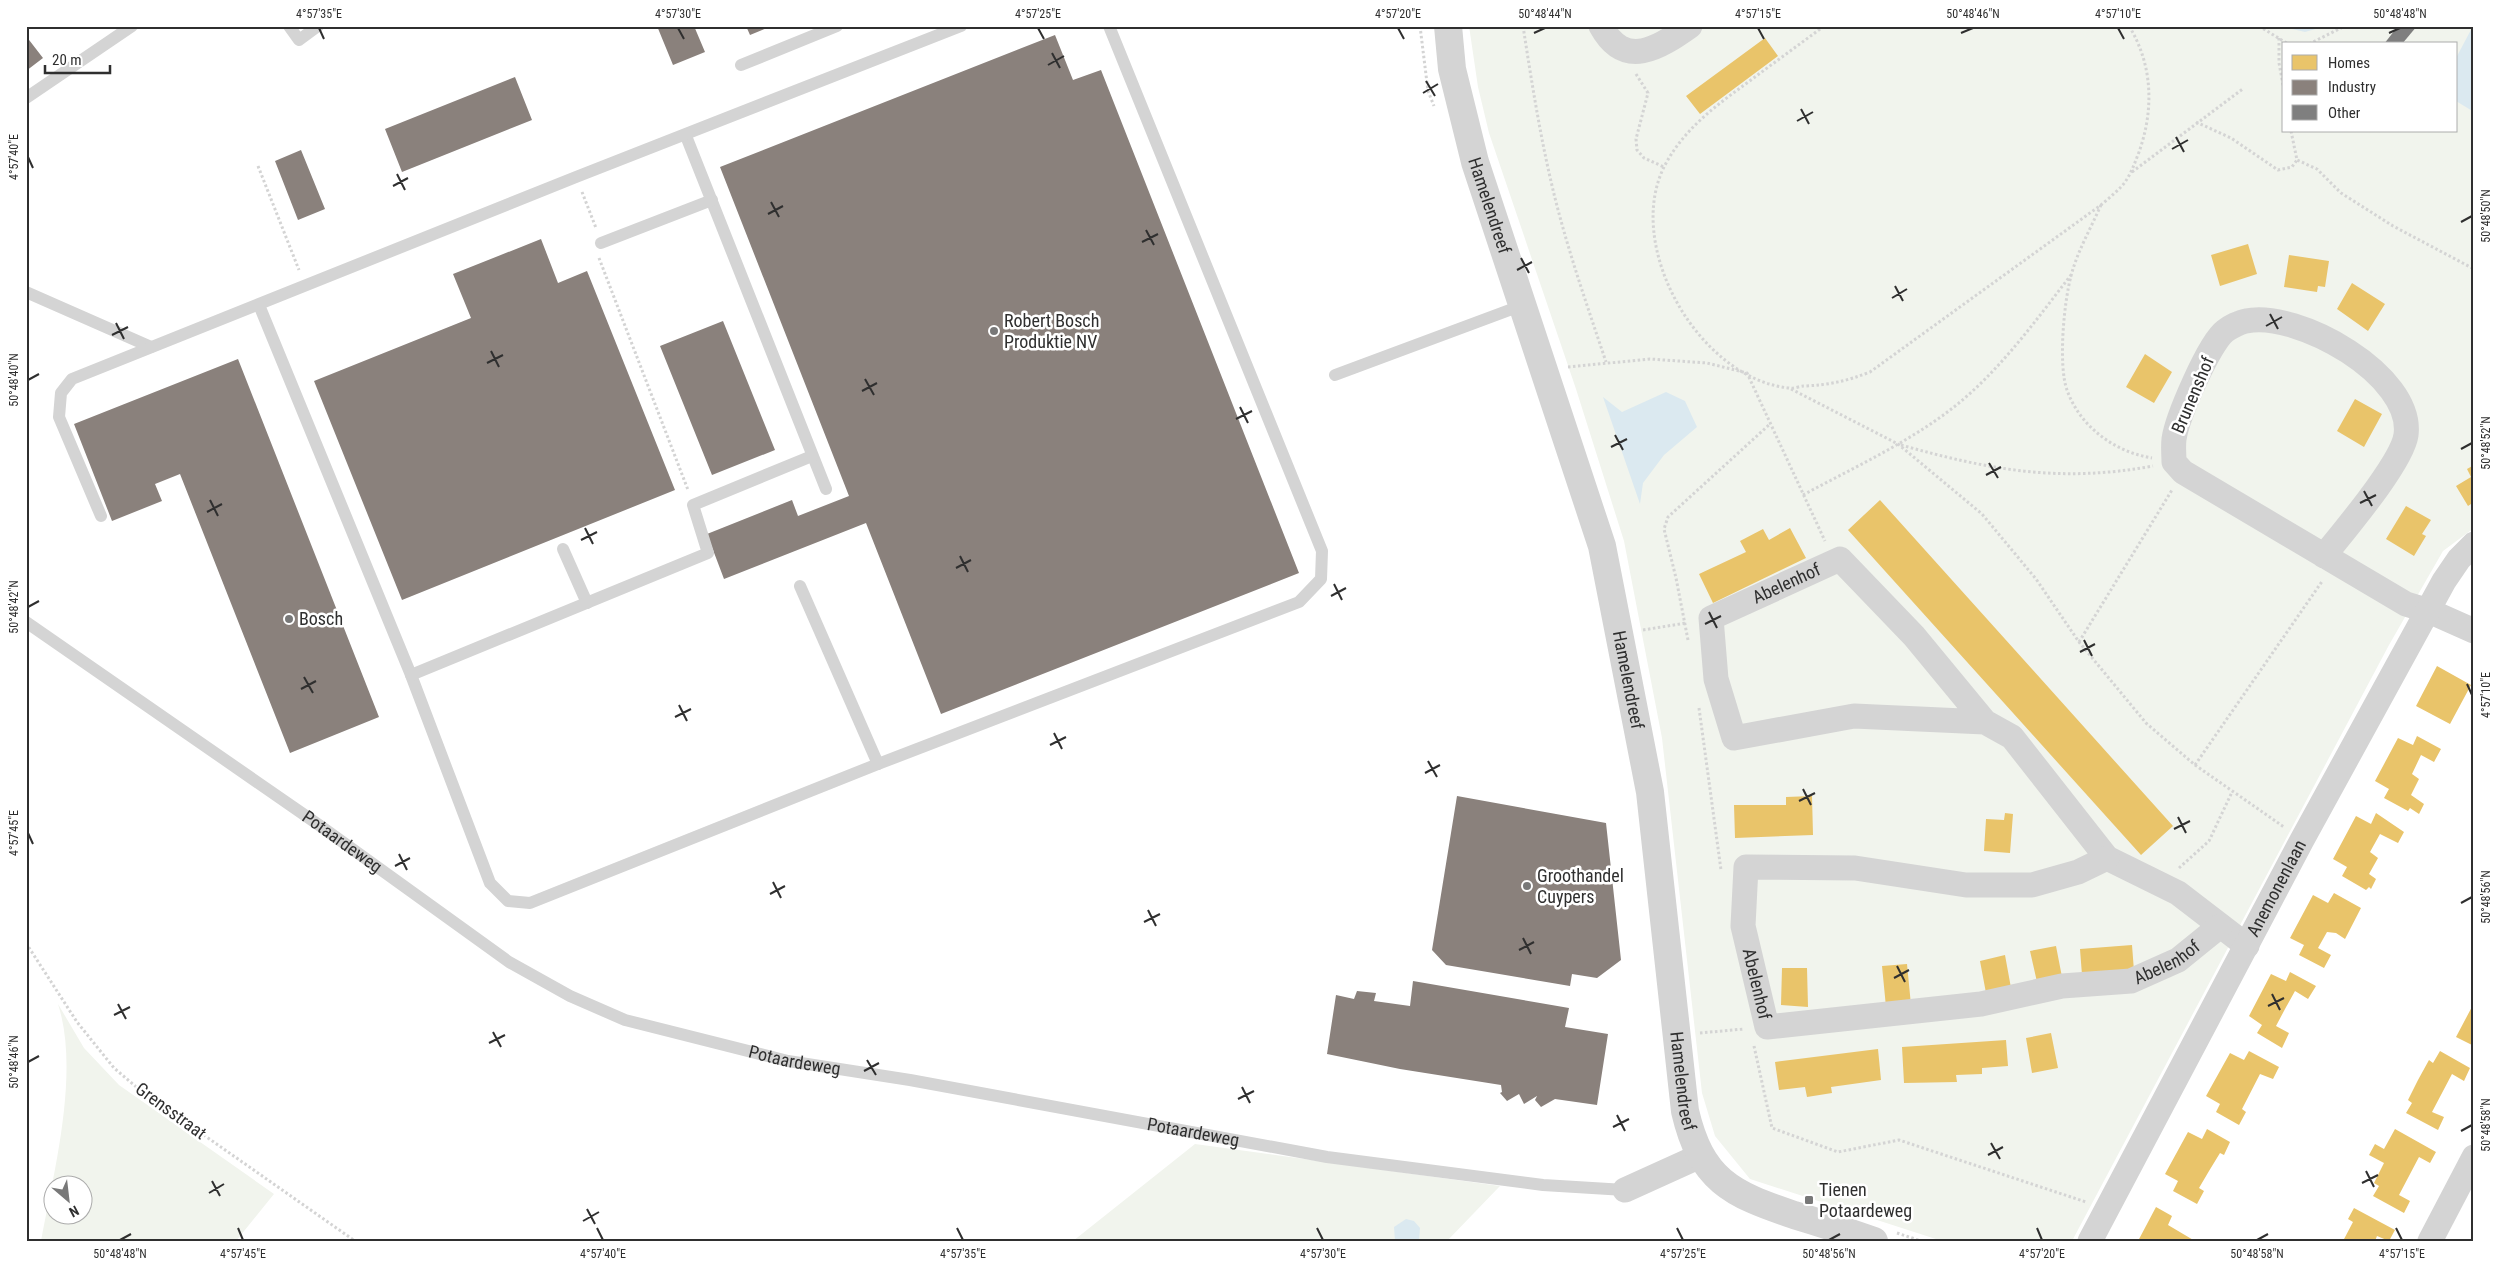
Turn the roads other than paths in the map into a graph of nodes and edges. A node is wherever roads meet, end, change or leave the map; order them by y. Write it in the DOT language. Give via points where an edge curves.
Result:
graph roads {
  1 [pos="132,26"];
  2 [pos="289,26"];
  3 [pos="318,26"];
  4 [pos="837,26"];
  5 [pos="962,26"];
  6 [pos="1109,26"];
  7 [pos="1448,26"];
  8 [pos="1601,26"];
  9 [pos="1690,26"];
  10 [pos="741,65"];
  11 [pos="26,98"];
  12 [pos="686,136"];
  13 [pos="712,200"];
  14 [pos="601,243"];
  15 [pos="26,292"];
  16 [pos="259,305"];
  17 [pos="1523,305"];
  18 [pos="150,347"];
  19 [pos="1335,375"];
  20 [pos="812,456"];
  21 [pos="826,489"];
  22 [pos="101,516"];
  23 [pos="2474,544"];
  24 [pos="563,548"];
  25 [pos="2329,560"];
  26 [pos="800,586"];
  27 [pos="587,603"];
  28 [pos="2429,611"];
  29 [pos="26,622"];
  30 [pos="2474,631"];
  31 [pos="411,675"];
  32 [pos="1985,722"];
  33 [pos="878,764"];
  34 [pos="2107,858"];
  35 [pos="2220,926"];
  36 [pos="2247,946"];
  37 [pos="1700,1156"];
  38 [pos="2474,1157"];
  39 [pos="1625,1190"];
  40 [pos="1884,1236"];
  41 [pos="2090,1241"];
  42 [pos="2430,1241"];
  1 -- 11 [label="lane"];
  2 -- 3 [label="lane" via="299,40"];
  4 -- 10 [label="lane"];
  5 -- 12 [label="lane"];
  6 -- 33 [label="lane" via="1322,551 1321,579 1299,602"];
  7 -- 17 [label="street, Hamelendreef" via="1452,69 1475,162"];
  8 -- 9 [label="street" via="1609,40 1642,52 1663,46"];
  12 -- 13 [label="lane"];
  12 -- 16 [label="lane"];
  13 -- 14 [label="lane"];
  13 -- 20 [label="lane"];
  15 -- 18 [label="lane"];
  16 -- 18 [label="lane"];
  16 -- 31 [label="lane"];
  17 -- 19 [label="lane"];
  17 -- 37 [label="street, Hamelendreef" via="1595,522 1620,634 1650,792 1685,1111"];
  18 -- 22 [label="lane" via="72,379 61,393 59,417"];
  20 -- 21 [label="lane"];
  20 -- 27 [label="lane" via="693,504 708,553"];
  23 -- 28 [label="street, Anemonenlaan" via="2444,581"];
  24 -- 27 [label="lane"];
  25 -- 25 [label="street, Brunenshof" via="2178,467 2174,439 2202,367 2225,331 2245,321 2268,320 2301,328 2331,342 2372,368 2387,383 2404,410 2406,435 2398,455"];
  25 -- 28 [label="street" via="2406,604"];
  26 -- 33 [label="lane"];
  27 -- 31 [label="lane"];
  28 -- 30 [label="street"];
  28 -- 36 [label="street, Anemonenlaan"];
  29 -- 39 [label="lane, Potaardeweg" via="319,825 509,962 570,996 625,1020 788,1061 910,1080 1328,1157 1543,1185"];
  31 -- 33 [label="lane" via="490,883 508,901 530,903"];
  32 -- 32 [label="street, Abelenhof" via="1854,716 1734,738 1716,679 1711,618 1840,559 1914,636"];
  32 -- 34 [label="street, Abelenhof" via="2012,737"];
  34 -- 35 [label="street, Abelenhof" via="2178,893"];
  34 -- 35 [label="street, Abelenhof" via="2078,872 2032,885 1966,885 1855,868 1746,867 1743,926 1767,1027 1980,1004 2062,986 2130,980 2178,960"];
  35 -- 36 [label="street, Abelenhof"];
  36 -- 41 [label="street, Anemonenlaan"];
  37 -- 39 [label="street, Potaardeweg"];
  37 -- 40 [label="street, Hamelendreef" via="1717,1178 1748,1199"];
  38 -- 42 [label="street"];
}
